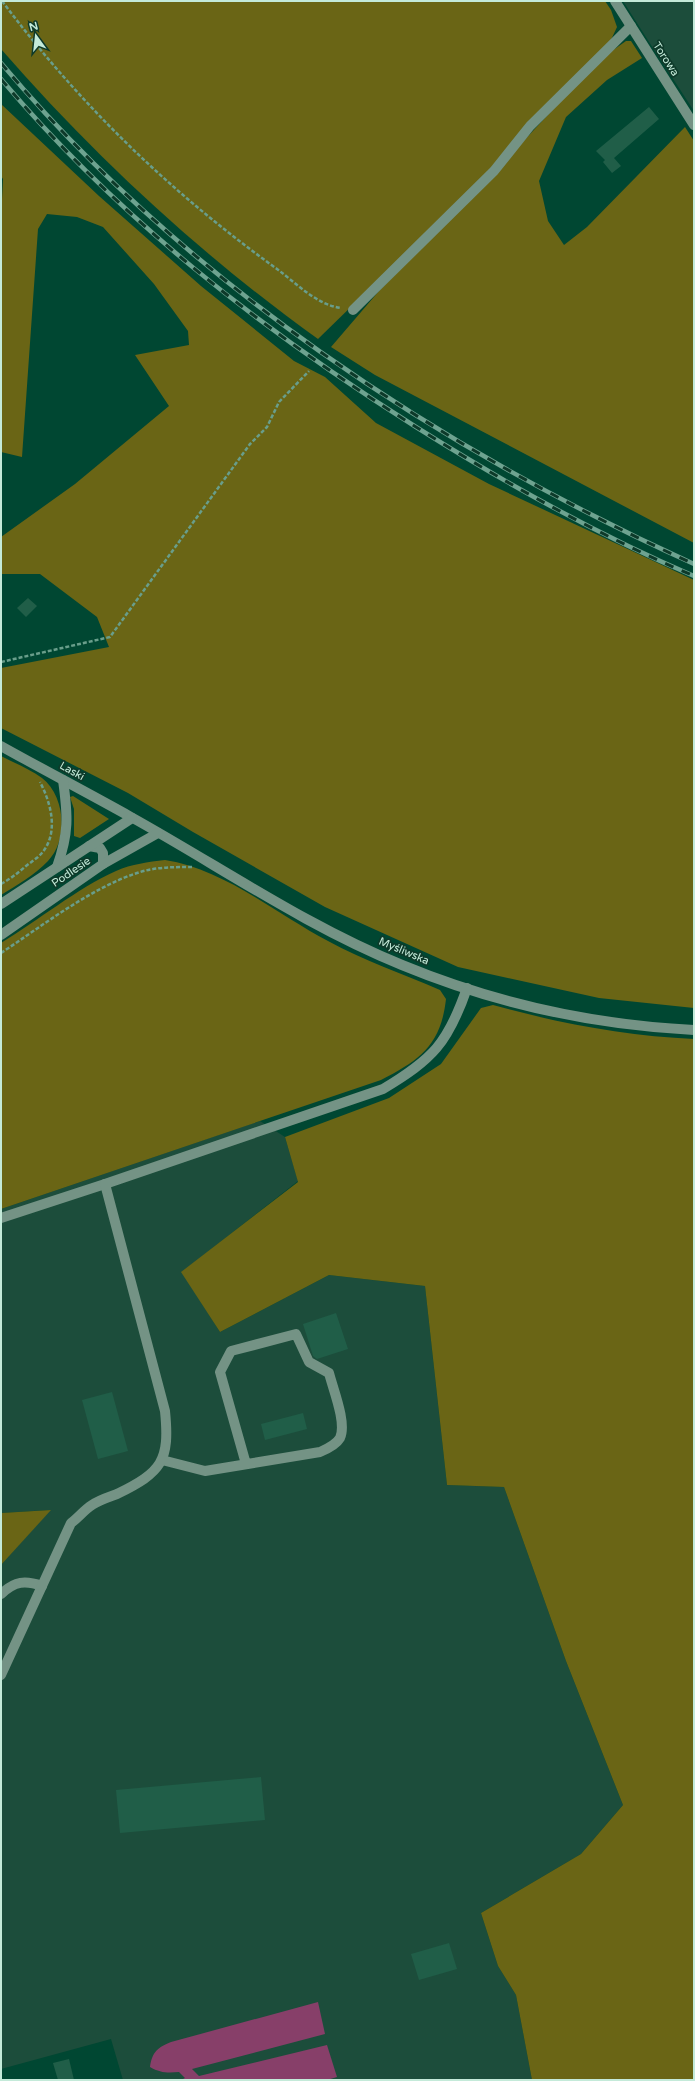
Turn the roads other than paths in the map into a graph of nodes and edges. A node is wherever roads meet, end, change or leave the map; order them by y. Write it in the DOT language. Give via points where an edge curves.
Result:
graph roads {
  1 [pos="615,1"];
  2 [pos="631,26"];
  3 [pos="694,125"];
  4 [pos="354,310"];
  5 [pos="1,746"];
  6 [pos="63,780"];
  7 [pos="132,818"];
  8 [pos="158,833"];
  9 [pos="89,846"];
  10 [pos="103,864"];
  11 [pos="57,867"];
  12 [pos="1,904"];
  13 [pos="1,935"];
  14 [pos="467,988"];
  15 [pos="694,1030"];
  16 [pos="105,1184"];
  17 [pos="1,1218"];
  18 [pos="162,1460"];
  19 [pos="246,1464"];
  20 [pos="42,1586"];
  21 [pos="1,1594"];
  22 [pos="1,1675"];
  1 -- 2 [label="street, Torowa"];
  2 -- 3 [label="street, Torowa"];
  2 -- 4 [label="street" via="530,126 494,171"];
  5 -- 6 [label="street, Laski"];
  6 -- 7 [label="street, Laski"];
  6 -- 11 [label="street" via="68,815 67,835"];
  7 -- 8 [label="street, Myśliwska"];
  7 -- 9 [label="street, Podlesie"];
  8 -- 10 [label="street, Podlesie"];
  8 -- 14 [label="street, Myśliwska" via="212,866 337,934 402,965"];
  9 -- 10 [label="street" via="100,848 103,853"];
  9 -- 11 [label="street, Podlesie"];
  10 -- 13 [label="street, Podlesie"];
  11 -- 12 [label="street, Podlesie"];
  14 -- 15 [label="street, Myśliwska" via="549,1011 630,1026"];
  14 -- 16 [label="street" via="447,1036 430,1057 383,1089"];
  16 -- 17 [label="street"];
  16 -- 18 [label="street" via="165,1411 167,1434"];
  18 -- 19 [label="street" via="205,1471"];
  18 -- 20 [label="street" via="154,1472 143,1481 92,1505 71,1523"];
  19 -- 19 [label="street" via="320,1452 330,1448 340,1438 343,1424 329,1373 309,1362 296,1334 231,1351 220,1372"];
  20 -- 21 [label="street" via="27,1581"];
  20 -- 22 [label="street"];
}
